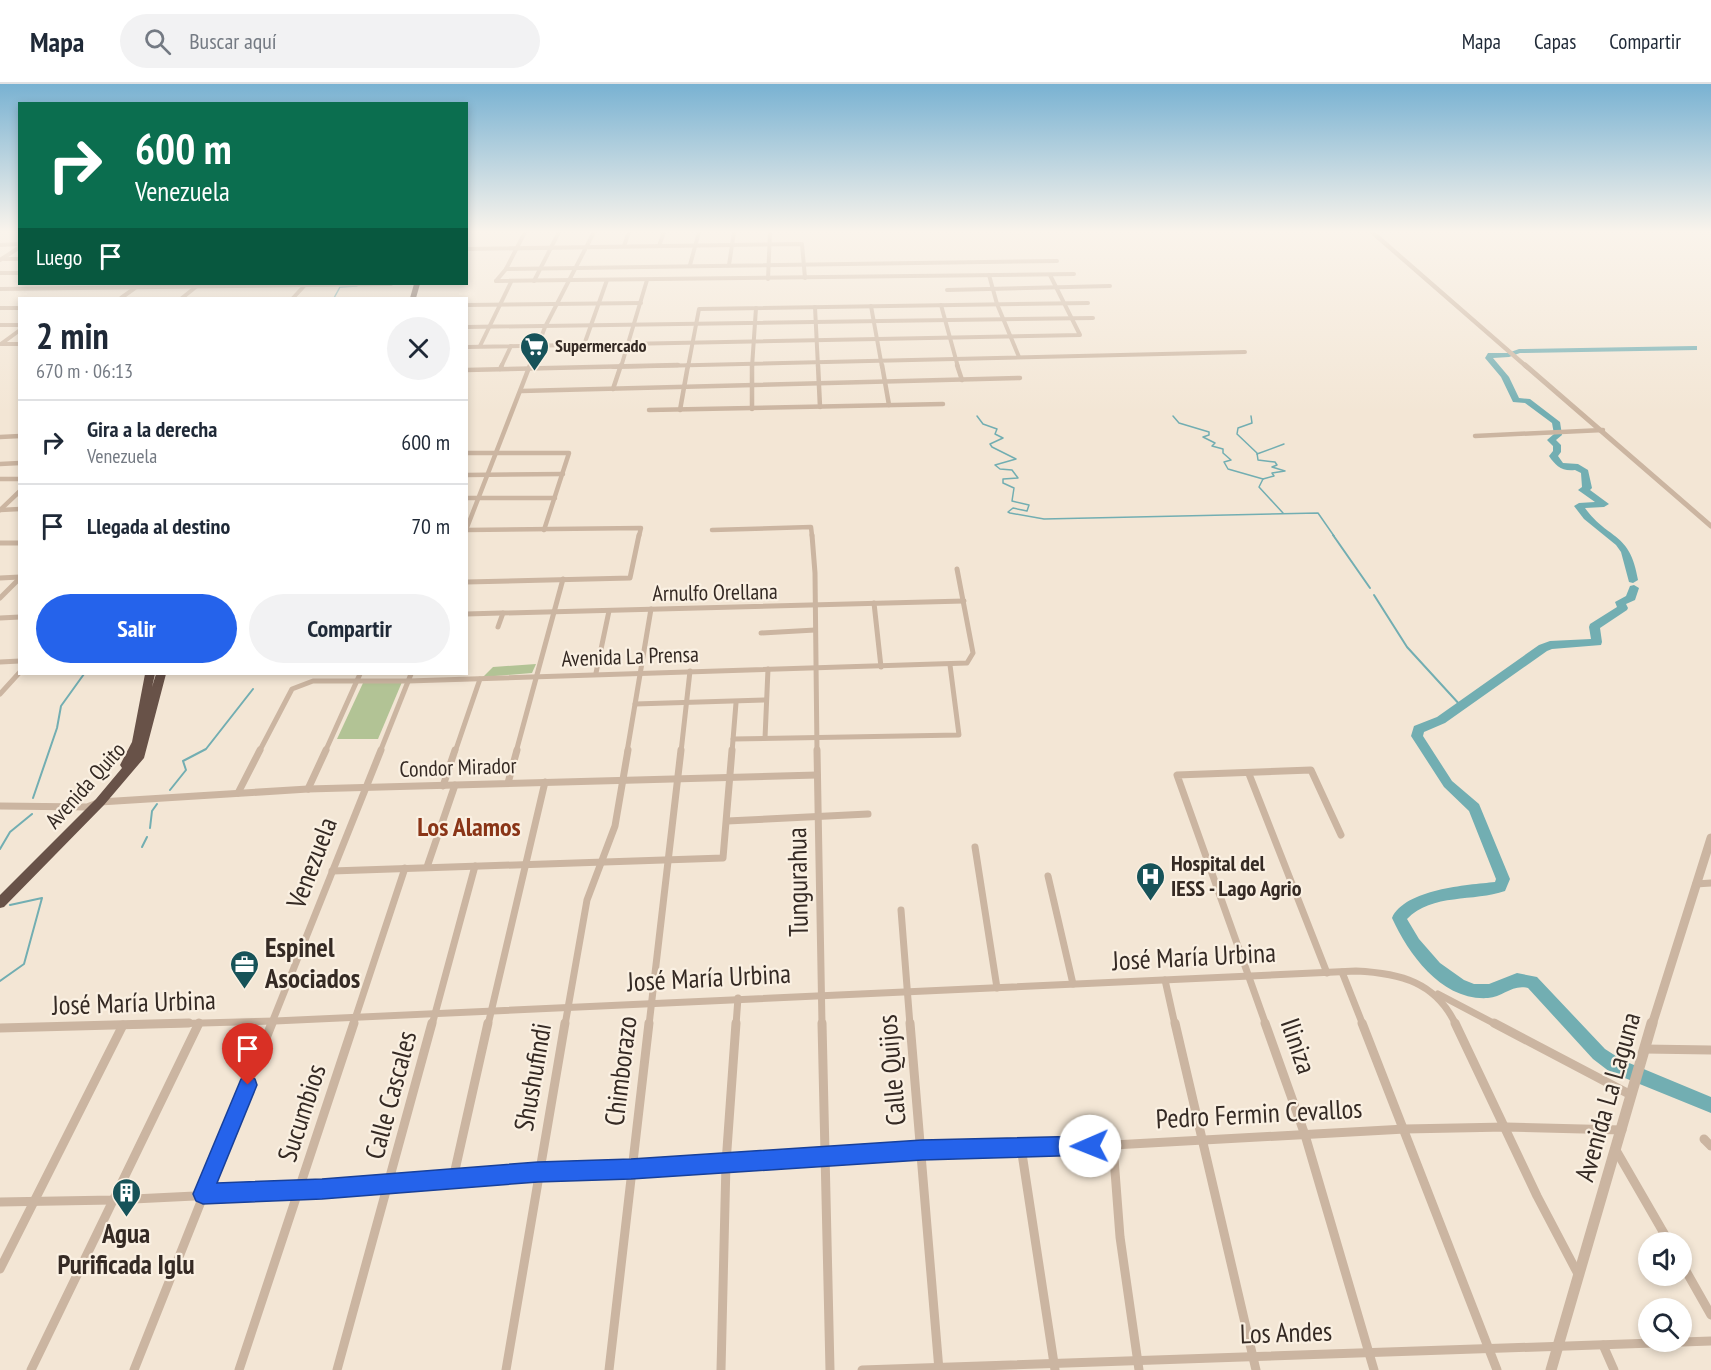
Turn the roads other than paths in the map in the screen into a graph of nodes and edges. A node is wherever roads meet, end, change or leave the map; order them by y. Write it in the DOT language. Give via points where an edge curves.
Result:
graph roads {
  1 [pos="506,292"];
  2 [pos="561,292"];
  3 [pos="603,292"];
  4 [pos="644,292"];
  5 [pos="993,292"];
  6 [pos="1058,292"];
  7 [pos="1442,292"];
  8 [pos="641,303"];
  9 [pos="1065,303"];
  10 [pos="1088,303"];
  11 [pos="555,304"];
  12 [pos="599,304"];
  13 [pos="997,304"];
  14 [pos="468,305"];
  15 [pos="500,305"];
  16 [pos="941,305"];
  17 [pos="871,306"];
  18 [pos="815,307"];
  19 [pos="0,308"];
  20 [pos="18,308"];
  21 [pos="756,308"];
  22 [pos="1072,318"];
  23 [pos="1093,318"];
  24 [pos="1003,319"];
  25 [pos="944,320"];
  26 [pos="874,321"];
  27 [pos="814,322"];
  28 [pos="755,323"];
  29 [pos="695,324"];
  30 [pos="18,325"];
  31 [pos="635,325"];
  32 [pos="0,326"];
  33 [pos="590,326"];
  34 [pos="468,327"];
  35 [pos="489,327"];
  36 [pos="545,327"];
  37 [pos="18,331"];
  38 [pos="1011,336"];
  39 [pos="948,338"];
  40 [pos="878,340"];
  41 [pos="816,341"];
  42 [pos="692,342"];
  43 [pos="753,342"];
  44 [pos="0,344"];
  45 [pos="18,344"];
  46 [pos="629,344"];
  47 [pos="539,345"];
  48 [pos="584,345"];
  49 [pos="480,346"];
  50 [pos="511,346"];
  51 [pos="468,347"];
  52 [pos="1245,352"];
  53 [pos="1019,357"];
  54 [pos="954,358"];
  55 [pos="881,360"];
  56 [pos="817,362"];
  57 [pos="752,363"];
  58 [pos="688,365"];
  59 [pos="622,366"];
  60 [pos="530,368"];
  61 [pos="500,369"];
  62 [pos="468,370"];
  63 [pos="1020,378"];
  64 [pos="962,380"];
  65 [pos="885,382"];
  66 [pos="818,383"];
  67 [pos="751,384"];
  68 [pos="685,387"];
  69 [pos="613,389"];
  70 [pos="521,391"];
  71 [pos="943,404"];
  72 [pos="889,405"];
  73 [pos="820,407"];
  74 [pos="753,408"];
  75 [pos="649,410"];
  76 [pos="681,410"];
  77 [pos="1602,430"];
  78 [pos="18,436"];
  79 [pos="1474,436"];
  80 [pos="0,437"];
  81 [pos="468,453"];
  82 [pos="497,453"];
  83 [pos="18,463"];
  84 [pos="0,464"];
  85 [pos="488,474"];
  86 [pos="563,474"];
  87 [pos="468,475"];
  88 [pos="18,479"];
  89 [pos="0,480"];
  90 [pos="18,493"];
  91 [pos="468,498"];
  92 [pos="477,498"];
  93 [pos="555,498"];
  94 [pos="18,509"];
  95 [pos="0,510"];
  96 [pos="468,524"];
  97 [pos="1711,526"];
  98 [pos="468,530"];
  99 [pos="544,530"];
  100 [pos="712,530"];
  101 [pos="0,543"];
  102 [pos="18,543"];
  103 [pos="957,569"];
  104 [pos="0,578"];
  105 [pos="18,578"];
  106 [pos="562,579"];
  107 [pos="18,580"];
  108 [pos="468,582"];
  109 [pos="0,598"];
  110 [pos="964,601"];
  111 [pos="874,603"];
  112 [pos="814,606"];
  113 [pos="651,609"];
  114 [pos="609,611"];
  115 [pos="554,612"];
  116 [pos="503,613"];
  117 [pos="468,614"];
  118 [pos="18,617"];
  119 [pos="0,618"];
  120 [pos="498,627"];
  121 [pos="815,630"];
  122 [pos="761,633"];
  123 [pos="0,662"];
  124 [pos="18,662"];
  125 [pos="950,664"];
  126 [pos="881,667"];
  127 [pos="816,668"];
  128 [pos="768,669"];
  129 [pos="690,670"];
  130 [pos="640,672"];
  131 [pos="18,674"];
  132 [pos="596,674"];
  133 [pos="150,675"];
  134 [pos="161,675"];
  135 [pos="411,675"];
  136 [pos="538,676"];
  137 [pos="359,677"];
  138 [pos="480,679"];
  139 [pos="408,681"];
  140 [pos="0,694"];
  141 [pos="766,700"];
  142 [pos="736,703"];
  143 [pos="635,704"];
  144 [pos="686,704"];
  145 [pos="818,737"];
  146 [pos="765,738"];
  147 [pos="733,739"];
  148 [pos="1249,774"];
  149 [pos="817,775"];
  150 [pos="730,778"];
  151 [pos="676,779"];
  152 [pos="622,780"];
  153 [pos="545,782"];
  154 [pos="508,783"];
  155 [pos="455,785"];
  156 [pos="443,786"];
  157 [pos="366,787"];
  158 [pos="308,789"];
  159 [pos="238,793"];
  160 [pos="100,802"];
  161 [pos="0,806"];
  162 [pos="87,807"];
  163 [pos="868,814"];
  164 [pos="818,818"];
  165 [pos="727,821"];
  166 [pos="1341,835"];
  167 [pos="1711,838"];
  168 [pos="975,846"];
  169 [pos="667,860"];
  170 [pos="603,862"];
  171 [pos="526,865"];
  172 [pos="475,866"];
  173 [pos="427,867"];
  174 [pos="405,868"];
  175 [pos="333,871"];
  176 [pos="1048,876"];
  177 [pos="1711,883"];
  178 [pos="1696,884"];
  179 [pos="0,893"];
  180 [pos="0,903"];
  181 [pos="901,910"];
  182 [pos="1342,972"];
  183 [pos="1327,973"];
  184 [pos="1250,975"];
  185 [pos="1165,980"];
  186 [pos="1073,984"];
  187 [pos="997,988"];
  188 [pos="908,990"];
  189 [pos="822,993"];
  190 [pos="1435,993"];
  191 [pos="738,998"];
  192 [pos="653,1001"];
  193 [pos="569,1006"];
  194 [pos="493,1009"];
  195 [pos="435,1012"];
  196 [pos="354,1016"];
  197 [pos="275,1021"];
  198 [pos="199,1023"];
  199 [pos="123,1025"];
  200 [pos="0,1028"];
  201 [pos="1644,1049"];
  202 [pos="1711,1050"];
  203 [pos="1633,1090"];
  204 [pos="1506,1127"];
  205 [pos="1405,1129"];
  206 [pos="1622,1131"];
  207 [pos="1305,1135"];
  208 [pos="1203,1139"];
  209 [pos="1113,1145"];
  210 [pos="1021,1147"];
  211 [pos="922,1150"];
  212 [pos="1617,1152"];
  213 [pos="826,1157"];
  214 [pos="726,1163"];
  215 [pos="631,1169"];
  216 [pos="538,1172"];
  217 [pos="453,1179"];
  218 [pos="390,1185"];
  219 [pos="299,1191"];
  220 [pos="203,1194"];
  221 [pos="113,1200"];
  222 [pos="36,1201"];
  223 [pos="0,1202"];
  224 [pos="1663,1232"];
  225 [pos="0,1269"];
  226 [pos="1578,1275"];
  227 [pos="1692,1282"];
  228 [pos="1711,1315"];
  229 [pos="1711,1341"];
  230 [pos="1603,1345"];
  231 [pos="1558,1348"];
  232 [pos="1489,1349"];
  233 [pos="1369,1353"];
  234 [pos="1253,1357"];
  235 [pos="1138,1366"];
  236 [pos="1054,1367"];
  237 [pos="939,1369"];
  238 [pos="31,1370"];
  239 [pos="134,1370"];
  240 [pos="239,1370"];
  241 [pos="337,1370"];
  242 [pos="506,1370"];
  243 [pos="609,1370"];
  244 [pos="721,1370"];
  245 [pos="830,1370"];
  246 [pos="862,1370"];
  247 [pos="1256,1370"];
  248 [pos="1374,1370"];
  249 [pos="1497,1370"];
  250 [pos="1551,1370"];
  251 [pos="1614,1370"];
  1 -- 15 [label="street"];
  2 -- 11 [label="street"];
  3 -- 12 [label="street"];
  4 -- 8 [label="street"];
  5 -- 13 [label="street"];
  6 -- 9 [label="street"];
  7 -- 77 [label="street"];
  8 -- 12 [label="street"];
  8 -- 31 [label="street"];
  9 -- 10 [label="street"];
  9 -- 13 [label="street"];
  9 -- 22 [label="street"];
  11 -- 12 [label="street"];
  11 -- 15 [label="street"];
  11 -- 36 [label="street"];
  12 -- 33 [label="street"];
  13 -- 16 [label="street"];
  13 -- 24 [label="street"];
  14 -- 15 [label="street"];
  15 -- 35 [label="street"];
  16 -- 17 [label="street"];
  16 -- 25 [label="street"];
  17 -- 18 [label="street"];
  17 -- 26 [label="street"];
  18 -- 21 [label="street"];
  18 -- 27 [label="street"];
  19 -- 20 [label="street"];
  21 -- 28 [label="street"];
  21 -- 29 [label="street" via="699,309"];
  22 -- 23 [label="street"];
  22 -- 24 [label="street"];
  22 -- 38 [label="street" via="1080,335"];
  24 -- 25 [label="street"];
  24 -- 38 [label="street"];
  25 -- 26 [label="street"];
  25 -- 39 [label="street"];
  26 -- 27 [label="street"];
  26 -- 40 [label="street"];
  27 -- 28 [label="street"];
  27 -- 41 [label="street"];
  28 -- 29 [label="street"];
  28 -- 43 [label="street"];
  29 -- 31 [label="street"];
  29 -- 42 [label="street"];
  30 -- 32 [label="street"];
  31 -- 33 [label="street"];
  31 -- 46 [label="street"];
  33 -- 36 [label="street"];
  33 -- 48 [label="street"];
  34 -- 35 [label="street"];
  35 -- 36 [label="street"];
  35 -- 49 [label="street"];
  36 -- 47 [label="street"];
  37 -- 44 [label="street"];
  38 -- 39 [label="street"];
  38 -- 53 [label="street"];
  39 -- 40 [label="street"];
  39 -- 54 [label="street"];
  40 -- 41 [label="street"];
  40 -- 55 [label="street"];
  41 -- 43 [label="street"];
  41 -- 56 [label="street"];
  42 -- 43 [label="street"];
  42 -- 46 [label="street"];
  42 -- 58 [label="street"];
  43 -- 57 [label="street"];
  44 -- 45 [label="street"];
  46 -- 48 [label="street"];
  46 -- 59 [label="street"];
  47 -- 48 [label="street"];
  47 -- 50 [label="street"];
  47 -- 60 [label="street"];
  49 -- 50 [label="street"];
  49 -- 51 [label="street"];
  50 -- 61 [label="street"];
  52 -- 53 [label="street"];
  53 -- 54 [label="street"];
  54 -- 55 [label="street"];
  54 -- 64 [label="street"];
  55 -- 56 [label="street"];
  55 -- 65 [label="street"];
  56 -- 57 [label="street"];
  56 -- 66 [label="street"];
  57 -- 58 [label="street"];
  57 -- 67 [label="street"];
  58 -- 59 [label="street"];
  58 -- 68 [label="street"];
  59 -- 60 [label="street"];
  59 -- 69 [label="street"];
  60 -- 61 [label="street"];
  60 -- 70 [label="street"];
  61 -- 62 [label="street"];
  63 -- 64 [label="street"];
  64 -- 65 [label="street"];
  65 -- 66 [label="street"];
  65 -- 72 [label="street"];
  66 -- 67 [label="street"];
  66 -- 73 [label="street"];
  67 -- 68 [label="street"];
  67 -- 74 [label="street"];
  68 -- 69 [label="street"];
  68 -- 76 [label="street"];
  69 -- 70 [label="street"];
  70 -- 82 [label="street"];
  71 -- 72 [label="street"];
  72 -- 73 [label="street"];
  73 -- 74 [label="street"];
  74 -- 76 [label="street"];
  75 -- 76 [label="street"];
  77 -- 79 [label="street"];
  77 -- 97 [label="street"];
  78 -- 80 [label="street"];
  81 -- 82 [label="street"];
  82 -- 85 [label="street"];
  82 -- 86 [label="street" via="569,453"];
  83 -- 84 [label="street"];
  85 -- 86 [label="street"];
  85 -- 87 [label="street"];
  85 -- 92 [label="street"];
  86 -- 93 [label="street"];
  88 -- 89 [label="street"];
  90 -- 95 [label="street"];
  91 -- 92 [label="street"];
  92 -- 93 [label="street"];
  92 -- 96 [label="street"];
  93 -- 99 [label="street"];
  94 -- 95 [label="street"];
  98 -- 99 [label="street"];
  99 -- 106 [label="street" via="641,528 630,578"];
  100 -- 112 [label="street, Tungurahua" via="811,527"];
  101 -- 102 [label="street"];
  103 -- 110 [label="street"];
  104 -- 105 [label="street"];
  106 -- 108 [label="street"];
  106 -- 115 [label="street"];
  107 -- 109 [label="street"];
  110 -- 111 [label="street, Arnulfo Orellana"];
  110 -- 125 [label="street, Avenida La Prensa" via="973,653 970,661"];
  111 -- 112 [label="street, Arnulfo Orellana"];
  111 -- 126 [label="street"];
  112 -- 113 [label="street, Arnulfo Orellana"];
  112 -- 121 [label="street, Tungurahua"];
  113 -- 114 [label="street, Arnulfo Orellana"];
  113 -- 130 [label="street, Shushufindi"];
  114 -- 115 [label="street, Arnulfo Orellana"];
  114 -- 132 [label="street"];
  115 -- 116 [label="street, Arnulfo Orellana"];
  115 -- 136 [label="street"];
  116 -- 117 [label="street, Arnulfo Orellana"];
  116 -- 120 [label="street"];
  118 -- 119 [label="street"];
  121 -- 122 [label="street"];
  121 -- 127 [label="street, Tungurahua"];
  123 -- 124 [label="street"];
  125 -- 126 [label="street, Avenida La Prensa"];
  125 -- 145 [label="street" via="959,735"];
  126 -- 127 [label="street, Avenida La Prensa"];
  127 -- 128 [label="street, Avenida La Prensa"];
  127 -- 145 [label="street, Tungurahua"];
  128 -- 129 [label="street, Avenida La Prensa"];
  128 -- 141 [label="street"];
  129 -- 130 [label="street, Avenida La Prensa"];
  129 -- 144 [label="street, Chimborazo"];
  130 -- 132 [label="street, Avenida La Prensa"];
  130 -- 143 [label="street, Shushufindi"];
  131 -- 140 [label="street"];
  132 -- 136 [label="street, Avenida La Prensa"];
  133 -- 162 [label="highway, Avenida Quito" via="132,755"];
  134 -- 160 [label="highway, Avenida Quito" via="140,755"];
  135 -- 139 [label="street, Venezuela"];
  136 -- 138 [label="street, Avenida La Prensa"];
  136 -- 154 [label="street"];
  137 -- 139 [label="street, Avenida La Prensa"];
  137 -- 158 [label="street"];
  137 -- 159 [label="street, Avenida La Prensa" via="313,681 292,689"];
  138 -- 139 [label="street, Avenida La Prensa"];
  138 -- 156 [label="street"];
  139 -- 157 [label="street, Venezuela"];
  141 -- 142 [label="street"];
  141 -- 146 [label="street"];
  142 -- 144 [label="street"];
  142 -- 147 [label="street"];
  143 -- 144 [label="street"];
  143 -- 152 [label="street, Shushufindi"];
  144 -- 151 [label="street, Chimborazo"];
  145 -- 146 [label="street"];
  145 -- 149 [label="street, Tungurahua"];
  146 -- 147 [label="street"];
  147 -- 150 [label="street"];
  148 -- 166 [label="street" via="1311,770"];
  148 -- 183 [label="street"];
  148 -- 184 [label="street, Iliniza" via="1177,775"];
  149 -- 150 [label="street, Condor Mirador"];
  149 -- 164 [label="street, Tungurahua"];
  150 -- 151 [label="street, Condor Mirador"];
  150 -- 165 [label="street"];
  151 -- 152 [label="street, Condor Mirador"];
  151 -- 169 [label="street, Chimborazo"];
  152 -- 153 [label="street, Condor Mirador"];
  152 -- 170 [label="street, Shushufindi" via="615,826"];
  153 -- 154 [label="street, Condor Mirador"];
  153 -- 171 [label="street"];
  154 -- 155 [label="street, Condor Mirador"];
  155 -- 156 [label="street, Condor Mirador"];
  155 -- 173 [label="street"];
  156 -- 157 [label="street, Condor Mirador"];
  157 -- 158 [label="street, Condor Mirador"];
  157 -- 175 [label="street, Venezuela"];
  158 -- 159 [label="street, Condor Mirador"];
  159 -- 160 [label="street, Condor Mirador"];
  160 -- 162 [label="street, Condor Mirador"];
  160 -- 180 [label="highway, Avenida Quito"];
  161 -- 162 [label="street"];
  162 -- 179 [label="highway, Avenida Quito"];
  163 -- 164 [label="street"];
  164 -- 165 [label="street"];
  164 -- 189 [label="street, Tungurahua"];
  165 -- 169 [label="street" via="723,858"];
  167 -- 178 [label="street, Avenida La Laguna"];
  168 -- 187 [label="street"];
  169 -- 170 [label="street"];
  169 -- 192 [label="street, Chimborazo"];
  170 -- 171 [label="street"];
  170 -- 193 [label="street, Shushufindi" via="587,900"];
  171 -- 172 [label="street"];
  171 -- 194 [label="street"];
  172 -- 173 [label="street"];
  172 -- 195 [label="street, Calle Cascales"];
  173 -- 174 [label="street"];
  174 -- 175 [label="street"];
  174 -- 196 [label="street, Sucumbios"];
  175 -- 197 [label="street, Venezuela"];
  176 -- 186 [label="street"];
  177 -- 178 [label="street"];
  178 -- 201 [label="street, Avenida La Laguna"];
  181 -- 188 [label="street, Calle Quijos"];
  182 -- 183 [label="street, José María Urbina"];
  182 -- 190 [label="street, José María Urbina" via="1408,978"];
  182 -- 205 [label="street"];
  183 -- 184 [label="street, José María Urbina"];
  184 -- 185 [label="street, José María Urbina"];
  184 -- 207 [label="street, Iliniza"];
  185 -- 186 [label="street, José María Urbina"];
  185 -- 208 [label="street"];
  186 -- 187 [label="street, José María Urbina"];
  187 -- 188 [label="street, José María Urbina"];
  188 -- 189 [label="street, José María Urbina"];
  188 -- 211 [label="street, Calle Quijos"];
  189 -- 191 [label="street, José María Urbina"];
  189 -- 213 [label="street, Tungurahua"];
  190 -- 203 [label="street, José María Urbina"];
  190 -- 204 [label="street" via="1449,1010"];
  191 -- 192 [label="street, José María Urbina"];
  191 -- 214 [label="street"];
  192 -- 193 [label="street, José María Urbina"];
  192 -- 215 [label="street, Chimborazo"];
  193 -- 194 [label="street, José María Urbina"];
  193 -- 216 [label="street, Shushufindi"];
  194 -- 195 [label="street, José María Urbina"];
  194 -- 217 [label="street"];
  195 -- 196 [label="street, José María Urbina"];
  195 -- 218 [label="street, Calle Cascales"];
  196 -- 197 [label="street, José María Urbina"];
  196 -- 219 [label="street, Sucumbios"];
  197 -- 198 [label="street, José María Urbina"];
  197 -- 220 [label="street, Venezuela"];
  198 -- 199 [label="street, José María Urbina"];
  198 -- 221 [label="street"];
  199 -- 200 [label="street, José María Urbina"];
  199 -- 222 [label="street"];
  201 -- 202 [label="street"];
  201 -- 203 [label="street, Avenida La Laguna"];
  203 -- 206 [label="street, Avenida La Laguna"];
  204 -- 205 [label="street, Pedro Fermin Cevallos"];
  204 -- 206 [label="street, Pedro Fermin Cevallos"];
  204 -- 226 [label="street"];
  205 -- 207 [label="street, Pedro Fermin Cevallos"];
  205 -- 232 [label="street"];
  206 -- 212 [label="street, Avenida La Laguna"];
  207 -- 208 [label="street, Pedro Fermin Cevallos"];
  207 -- 233 [label="street, Iliniza"];
  208 -- 209 [label="street, Pedro Fermin Cevallos"];
  208 -- 234 [label="street"];
  209 -- 210 [label="street, Pedro Fermin Cevallos"];
  209 -- 235 [label="street" via="1120,1237"];
  210 -- 211 [label="street, Pedro Fermin Cevallos"];
  210 -- 236 [label="street"];
  211 -- 213 [label="street, Pedro Fermin Cevallos"];
  211 -- 237 [label="street, Calle Quijos"];
  212 -- 224 [label="street"];
  212 -- 226 [label="street, Avenida La Laguna"];
  213 -- 214 [label="street, Pedro Fermin Cevallos"];
  213 -- 245 [label="street, Tungurahua"];
  214 -- 215 [label="street, Pedro Fermin Cevallos"];
  214 -- 244 [label="street"];
  215 -- 216 [label="street, Pedro Fermin Cevallos"];
  215 -- 243 [label="street, Chimborazo"];
  216 -- 217 [label="street, Pedro Fermin Cevallos"];
  216 -- 242 [label="street, Shushufindi"];
  217 -- 218 [label="street, Pedro Fermin Cevallos"];
  218 -- 219 [label="street, Pedro Fermin Cevallos"];
  218 -- 241 [label="street, Calle Cascales"];
  219 -- 220 [label="street, Pedro Fermin Cevallos"];
  219 -- 240 [label="street, Sucumbios"];
  220 -- 221 [label="street, Pedro Fermin Cevallos"];
  220 -- 239 [label="street, Venezuela"];
  221 -- 222 [label="street, Pedro Fermin Cevallos"];
  221 -- 238 [label="street"];
  222 -- 223 [label="street, Pedro Fermin Cevallos"];
  222 -- 225 [label="street"];
  226 -- 231 [label="street, Avenida La Laguna"];
  227 -- 228 [label="street"];
  229 -- 230 [label="street, Los Andes"];
  230 -- 231 [label="street, Los Andes"];
  230 -- 251 [label="street"];
  231 -- 232 [label="street, Los Andes"];
  231 -- 250 [label="street, Avenida La Laguna"];
  232 -- 233 [label="street, Los Andes"];
  232 -- 249 [label="street"];
  233 -- 234 [label="street, Los Andes"];
  233 -- 248 [label="street, Iliniza"];
  234 -- 235 [label="street, Los Andes"];
  234 -- 247 [label="street"];
  235 -- 236 [label="street, Los Andes"];
  236 -- 237 [label="street, Los Andes"];
  237 -- 246 [label="street, Los Andes"];
}
